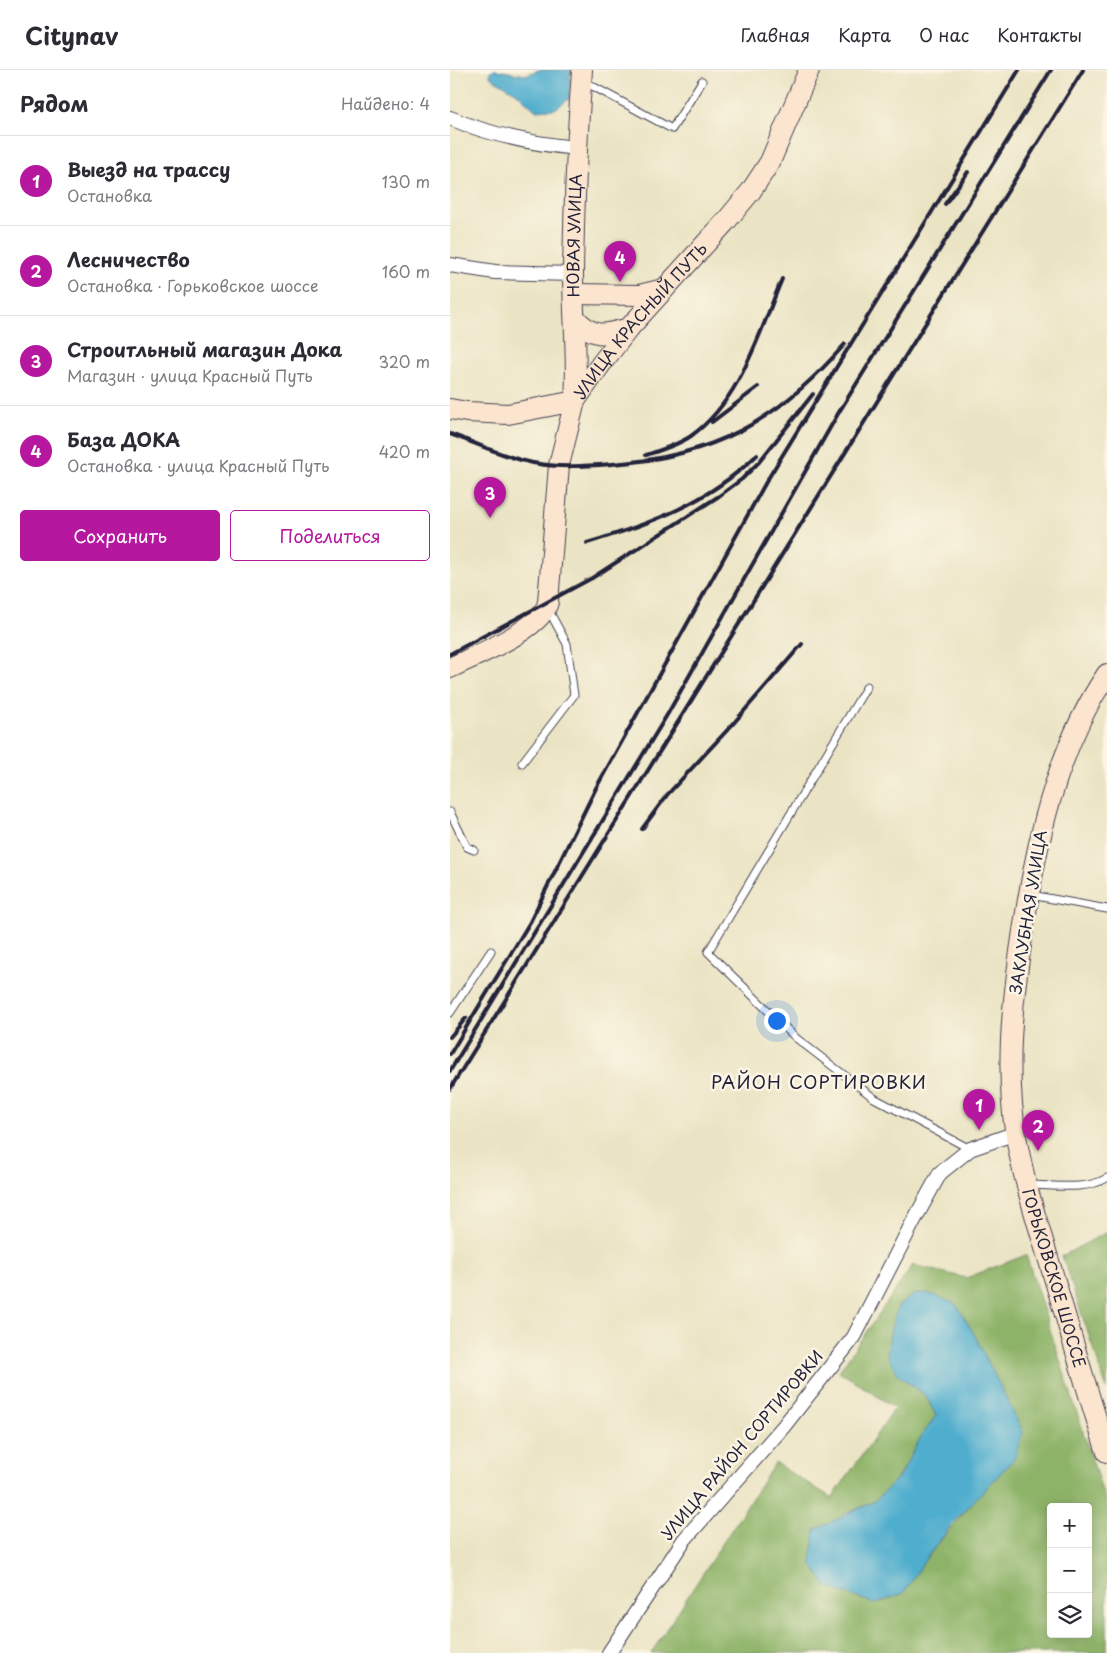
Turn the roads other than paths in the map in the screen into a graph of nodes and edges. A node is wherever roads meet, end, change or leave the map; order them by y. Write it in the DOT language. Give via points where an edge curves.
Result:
graph roads {
  1 [pos="809,70"];
  2 [pos="582,75"];
  3 [pos="702,81"];
  4 [pos="450,118"];
  5 [pos="576,148"];
  6 [pos="450,265"];
  7 [pos="574,284"];
  8 [pos="664,289"];
  9 [pos="575,318"];
  10 [pos="629,328"];
  11 [pos="575,402"];
  12 [pos="450,409"];
  13 [pos="547,604"];
  14 [pos="450,668"];
  15 [pos="1107,674"];
  16 [pos="867,686"];
  17 [pos="522,763"];
  18 [pos="450,816"];
  19 [pos="474,850"];
  20 [pos="1028,894"];
  21 [pos="1107,909"];
  22 [pos="491,951"];
  23 [pos="450,1013"];
  24 [pos="1016,1133"];
  25 [pos="970,1149"];
  26 [pos="1107,1178"];
  27 [pos="1027,1185"];
  28 [pos="1107,1452"];
  29 [pos="609,1653"];
  1 -- 8 [label="main road, УЛИЦА КРАСНЫЙ ПУТЬ" via="770,162 751,191"];
  2 -- 3 [label="lane" via="672,129"];
  2 -- 5 [label="main road, НОВАЯ УЛИЦА"];
  4 -- 5 [label="street" via="537,144"];
  5 -- 7 [label="main road, НОВАЯ УЛИЦА"];
  6 -- 7 [label="street"];
  7 -- 8 [label="main road" via="639,295"];
  7 -- 9 [label="main road, НОВАЯ УЛИЦА"];
  8 -- 10 [label="main road, УЛИЦА КРАСНЫЙ ПУТЬ"];
  9 -- 10 [label="main road" via="596,334"];
  9 -- 11 [label="main road, НОВАЯ УЛИЦА" via="578,359"];
  10 -- 11 [label="main road, УЛИЦА КРАСНЫЙ ПУТЬ"];
  11 -- 12 [label="main road" via="508,414"];
  11 -- 13 [label="main road, УЛИЦА КРАСНЫЙ ПУТЬ" via="559,465"];
  13 -- 14 [label="main road" via="538,618 516,634"];
  13 -- 17 [label="lane" via="567,644 574,695"];
  15 -- 20 [label="main road, ЗАКЛУБНАЯ УЛИЦА" via="1095,692 1060,768 1037,843"];
  16 -- 25 [label="lane" via="708,952 796,1038 874,1098"];
  18 -- 19 [label="lane" via="467,847"];
  20 -- 21 [label="lane"];
  20 -- 24 [label="main road, ЗАКЛУБНАЯ УЛИЦА" via="1015,982 1010,1046"];
  22 -- 23 [label="lane"];
  24 -- 25 [label="street, УЛИЦА РАЙОН СОРТИРОВКИ"];
  24 -- 27 [label="main road, ГОРЬКОВСКОЕ ШОССЕ"];
  25 -- 29 [label="street, УЛИЦА РАЙОН СОРТИРОВКИ" via="940,1173 854,1337 783,1427 684,1540"];
  26 -- 27 [label="lane" via="1080,1186"];
  27 -- 28 [label="main road, ГОРЬКОВСКОЕ ШОССЕ"];
}
